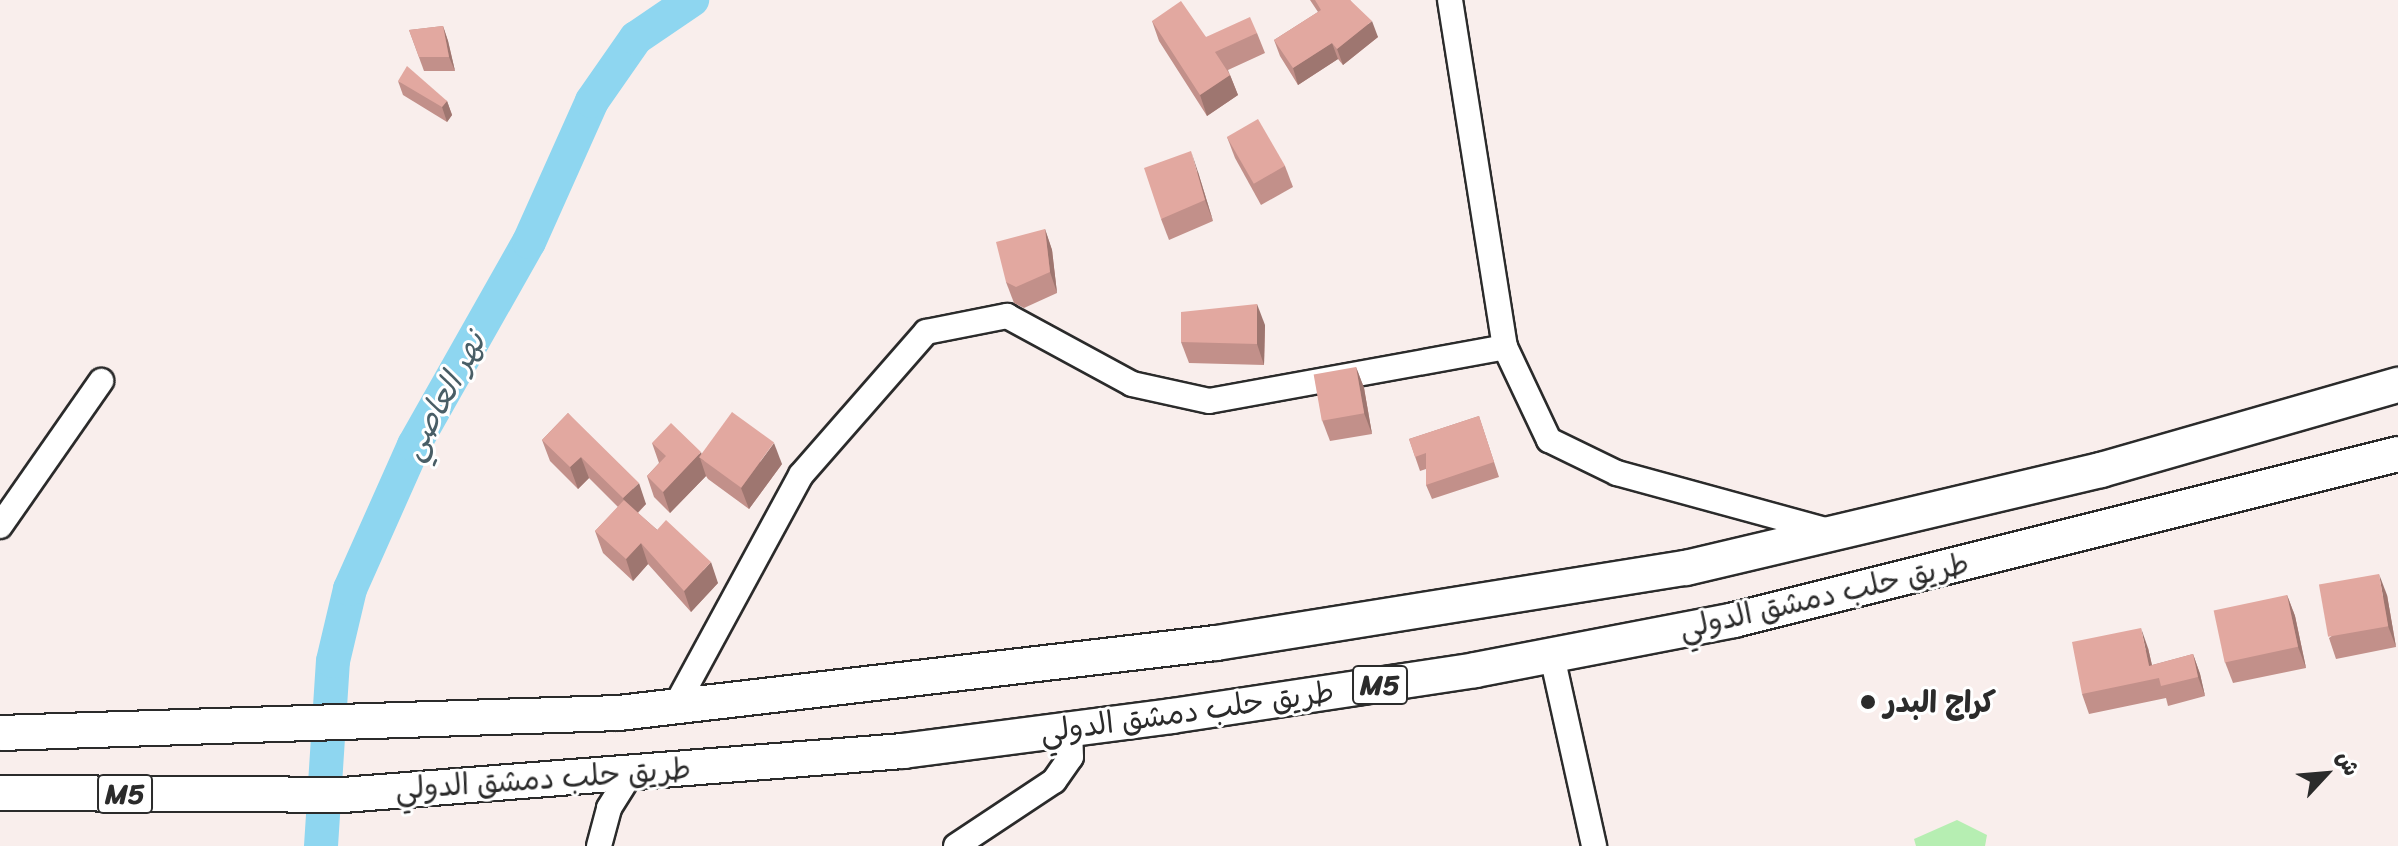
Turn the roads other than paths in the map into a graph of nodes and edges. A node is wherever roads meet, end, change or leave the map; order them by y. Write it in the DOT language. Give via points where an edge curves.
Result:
graph roads {
  1 [pos="1450,0"];
  2 [pos="1505,347"];
  3 [pos="101,381"];
  4 [pos="2398,385"];
  5 [pos="2398,454"];
  6 [pos="0,526"];
  7 [pos="1835,533"];
  8 [pos="1552,656"];
  9 [pos="675,707"];
  10 [pos="1070,729"];
  11 [pos="0,733"];
  12 [pos="631,773"];
  13 [pos="0,793"];
  14 [pos="599,846"];
  15 [pos="956,846"];
  16 [pos="1594,846"];
  1 -- 2 [label="street"];
  2 -- 7 [label="street" via="1549,440 1617,473"];
  2 -- 9 [label="street" via="1209,401 1132,384 1007,316 926,332 801,475"];
  3 -- 6 [label="street"];
  4 -- 7 [label="highway, M5" via="2101,470"];
  5 -- 8 [label="highway, طريق حلب دمشق الدولي / M5" via="1734,620"];
  7 -- 9 [label="highway, M5" via="1686,568 1216,643"];
  8 -- 10 [label="highway, طريق حلب دمشق الدولي / M5"];
  8 -- 16 [label="street"];
  9 -- 11 [label="highway, M5" via="378,723"];
  10 -- 12 [label="highway, طريق حلب دمشق الدولي / M5"];
  10 -- 15 [label="street" via="1071,757 1054,781"];
  12 -- 13 [label="highway, طريق حلب دمشق الدولي / M5" via="343,795"];
  12 -- 14 [label="street" via="609,808"];
}
